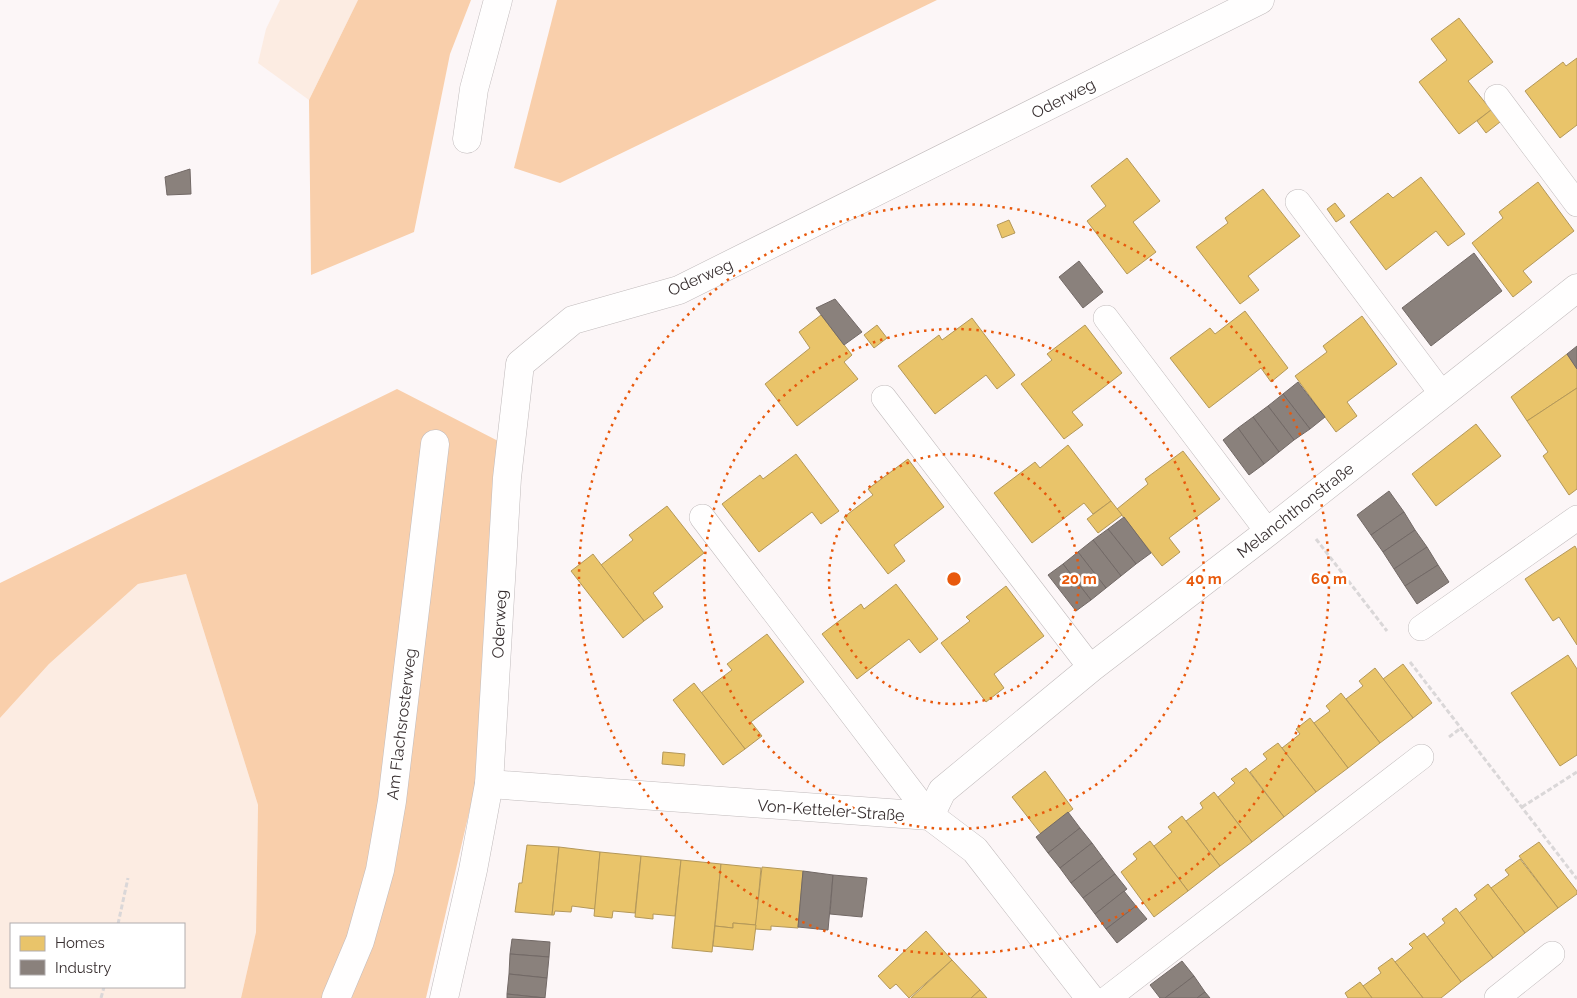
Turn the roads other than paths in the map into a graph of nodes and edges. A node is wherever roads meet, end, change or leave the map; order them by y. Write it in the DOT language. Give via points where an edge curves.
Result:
graph roads {
  1 [pos="498,0"];
  2 [pos="1260,0"];
  3 [pos="1497,97"];
  4 [pos="466,139"];
  5 [pos="1298,202"];
  6 [pos="1577,204"];
  7 [pos="1577,288"];
  8 [pos="1106,318"];
  9 [pos="1442,394"];
  10 [pos="884,398"];
  11 [pos="435,444"];
  12 [pos="702,517"];
  13 [pos="1577,518"];
  14 [pos="1268,532"];
  15 [pos="1421,628"];
  16 [pos="1091,668"];
  17 [pos="1421,756"];
  18 [pos="489,784"];
  19 [pos="930,816"];
  20 [pos="1552,954"];
  21 [pos="336,998"];
  22 [pos="444,998"];
  23 [pos="1090,998"];
  24 [pos="1108,998"];
  25 [pos="1497,998"];
  1 -- 4 [label="street" via="474,89"];
  2 -- 18 [label="street, Oderweg" via="679,290 573,320 520,364 508,478"];
  3 -- 6 [label="lane"];
  5 -- 9 [label="lane"];
  7 -- 9 [label="street, Melanchthonstraße"];
  8 -- 14 [label="lane"];
  9 -- 14 [label="street, Melanchthonstraße"];
  10 -- 16 [label="lane"];
  11 -- 21 [label="street, Am Flachsrosterweg" via="392,801 380,870 360,941"];
  12 -- 19 [label="lane"];
  13 -- 15 [label="lane"];
  14 -- 16 [label="street, Melanchthonstraße"];
  16 -- 19 [label="street, Melanchthonstraße" via="942,791"];
  17 -- 24 [label="lane"];
  18 -- 19 [label="street, Von-Ketteler-Straße"];
  18 -- 22 [label="street"];
  19 -- 23 [label="street" via="975,850"];
  20 -- 25 [label="lane"];
}
